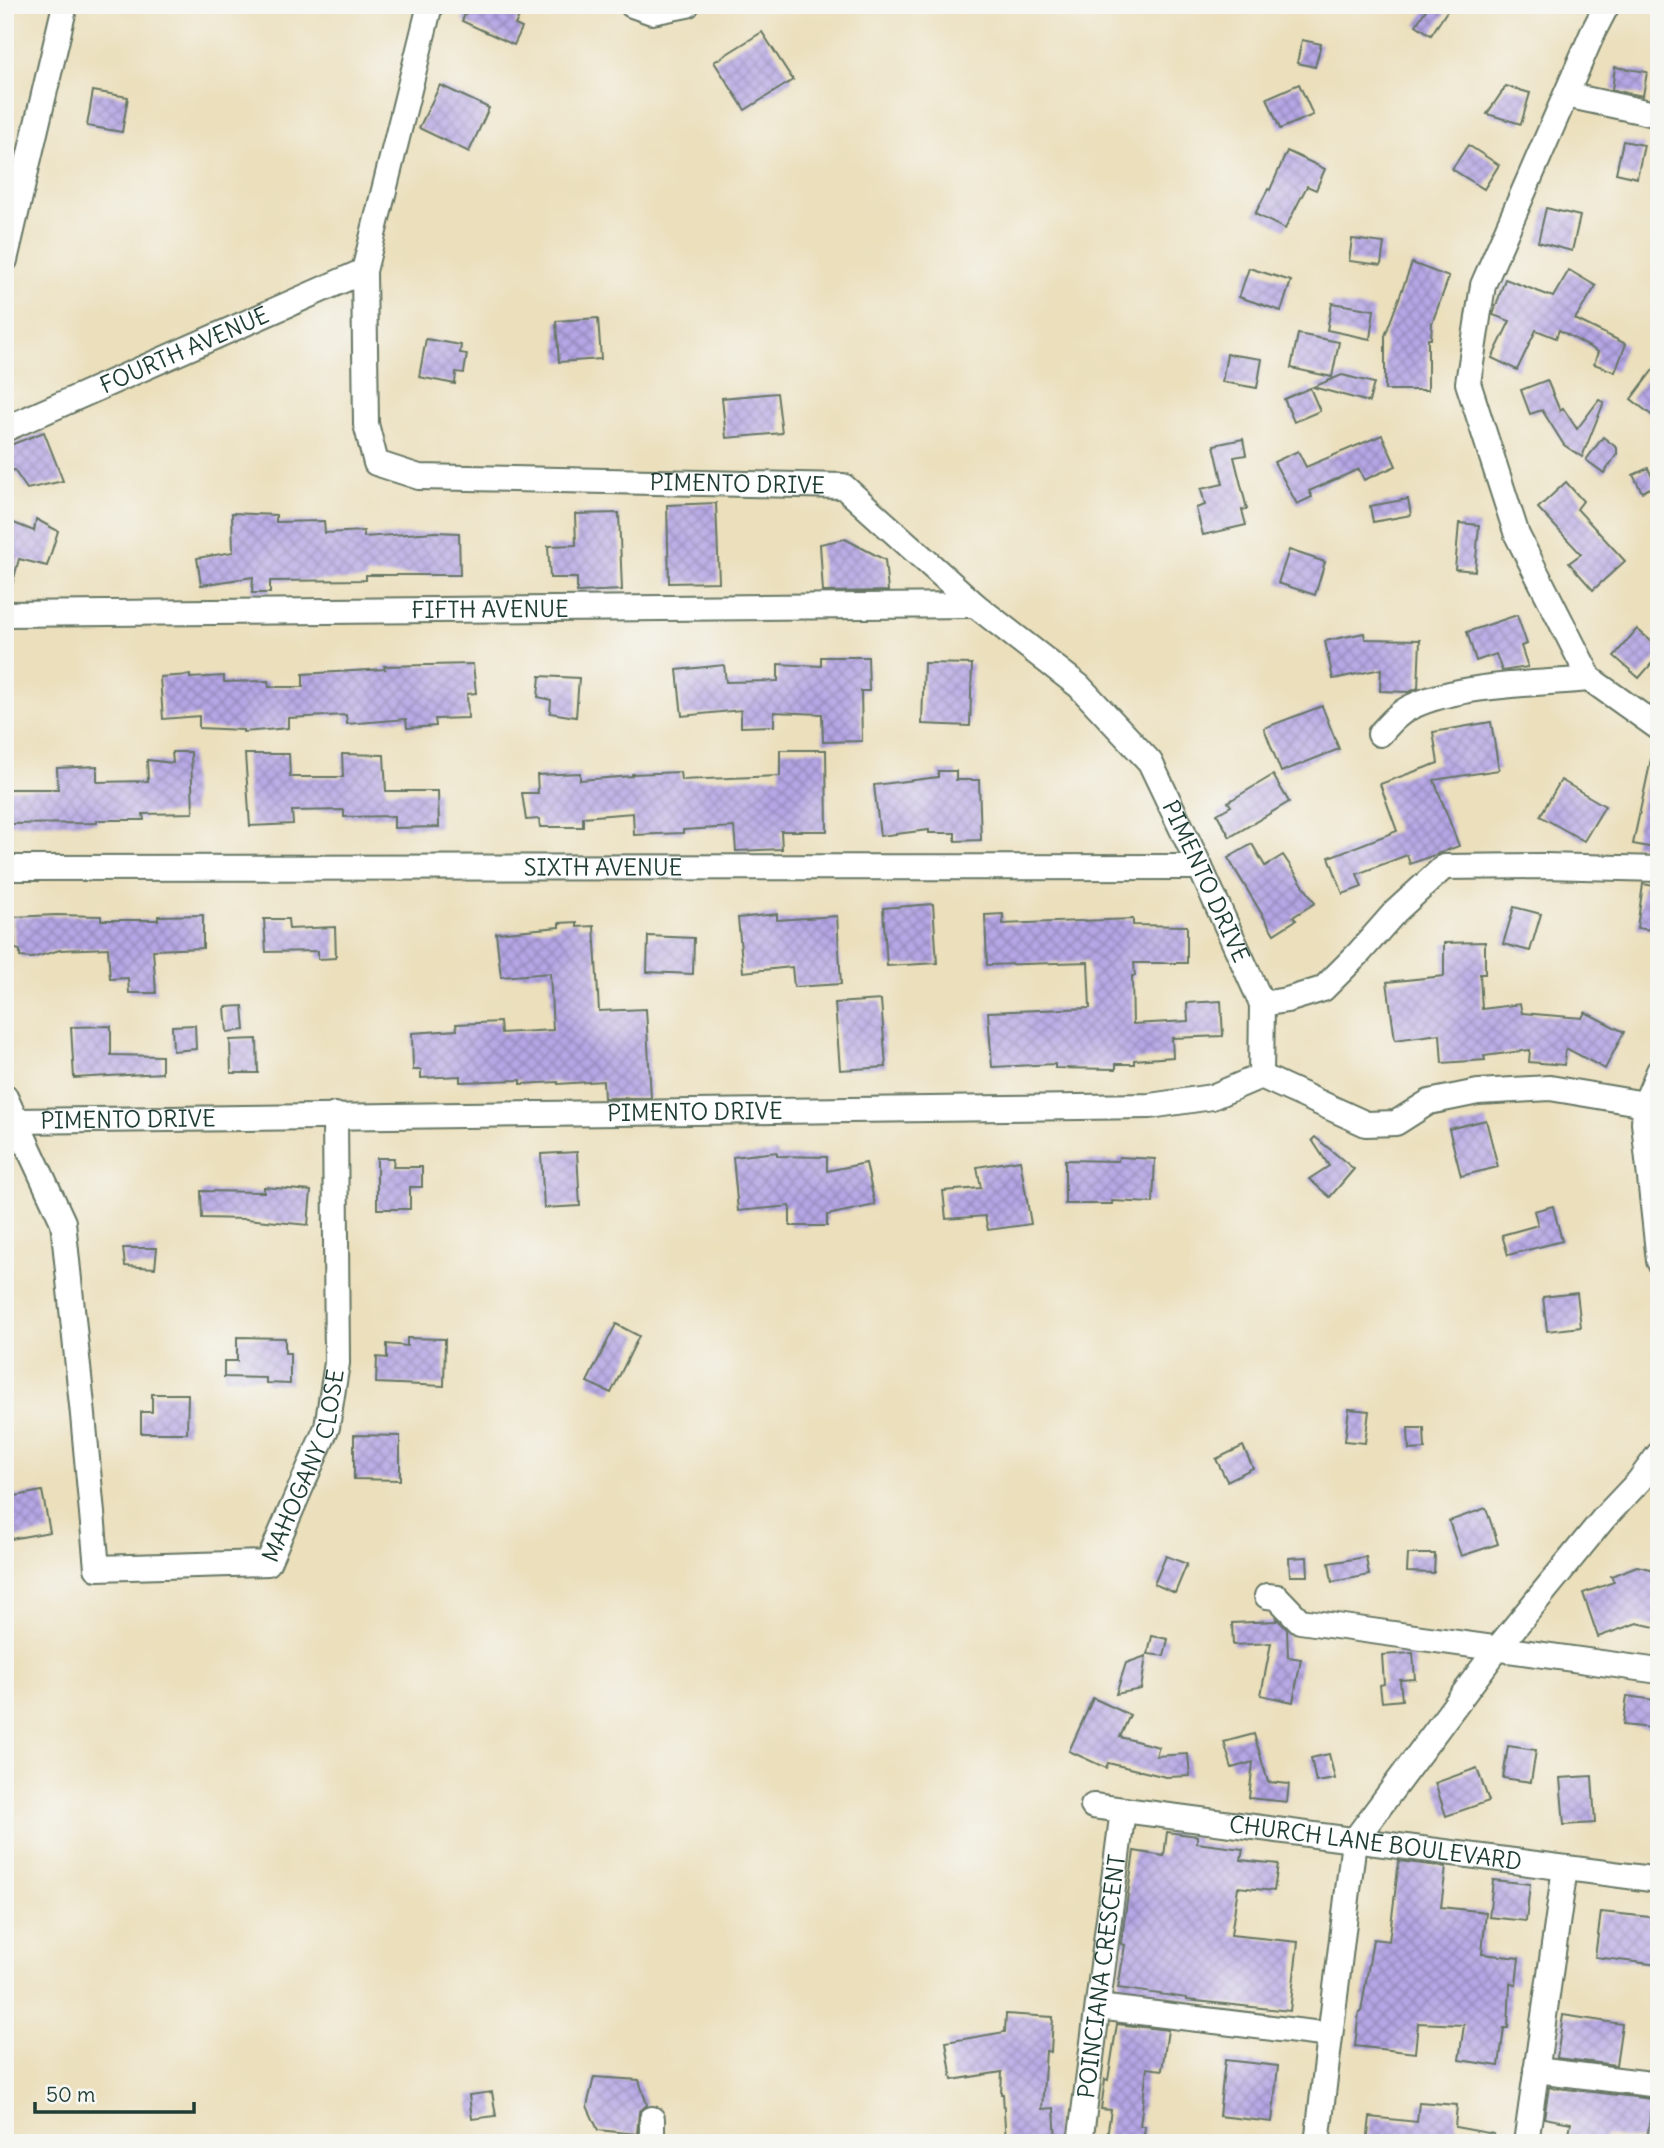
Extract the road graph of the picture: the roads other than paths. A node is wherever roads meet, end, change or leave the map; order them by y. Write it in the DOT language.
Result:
graph roads {
  1 [pos="65,5"];
  2 [pos="430,5"];
  3 [pos="632,5"];
  4 [pos="687,5"];
  5 [pos="1607,5"];
  6 [pos="1566,95"];
  7 [pos="1659,115"];
  8 [pos="5,260"];
  9 [pos="364,271"];
  10 [pos="5,429"];
  11 [pos="975,605"];
  12 [pos="5,614"];
  13 [pos="1590,679"];
  14 [pos="1659,728"];
  15 [pos="1380,734"];
  16 [pos="1200,867"];
  17 [pos="5,868"];
  18 [pos="1659,869"];
  19 [pos="1262,1004"];
  20 [pos="1659,1071"];
  21 [pos="1261,1076"];
  22 [pos="5,1097"];
  23 [pos="1645,1104"];
  24 [pos="335,1115"];
  25 [pos="16,1121"];
  26 [pos="1659,1261"];
  27 [pos="1659,1454"];
  28 [pos="1267,1596"];
  29 [pos="1497,1649"];
  30 [pos="1659,1671"];
  31 [pos="1093,1806"];
  32 [pos="1123,1810"];
  33 [pos="1354,1840"];
  34 [pos="1565,1868"];
  35 [pos="1659,1880"];
  36 [pos="1098,2007"];
  37 [pos="1330,2035"];
  38 [pos="1536,2070"];
  39 [pos="1659,2085"];
  40 [pos="1080,2143"];
  41 [pos="1317,2143"];
  42 [pos="1526,2143"];
  1 -- 8 [label="street"];
  2 -- 9 [label="street, PIMENTO DRIVE"];
  3 -- 4 [label="street"];
  5 -- 6 [label="street"];
  6 -- 7 [label="street"];
  6 -- 13 [label="street"];
  9 -- 10 [label="street, FOURTH AVENUE"];
  9 -- 11 [label="street, PIMENTO DRIVE"];
  11 -- 12 [label="street, FIFTH AVENUE"];
  11 -- 16 [label="street, PIMENTO DRIVE"];
  13 -- 14 [label="street"];
  13 -- 15 [label="street"];
  16 -- 17 [label="street, SIXTH AVENUE"];
  16 -- 19 [label="street, PIMENTO DRIVE"];
  18 -- 19 [label="street"];
  19 -- 21 [label="street, PIMENTO DRIVE"];
  20 -- 23 [label="street"];
  21 -- 23 [label="street"];
  21 -- 24 [label="street, PIMENTO DRIVE"];
  22 -- 25 [label="street, PIMENTO DRIVE"];
  23 -- 26 [label="street"];
  24 -- 25 [label="street, PIMENTO DRIVE"];
  24 -- 25 [label="street, MAHOGANY CLOSE"];
  27 -- 29 [label="street"];
  28 -- 29 [label="street"];
  29 -- 30 [label="street"];
  29 -- 33 [label="street"];
  31 -- 32 [label="street, CHURCH LANE BOULEVARD"];
  32 -- 33 [label="street, CHURCH LANE BOULEVARD"];
  32 -- 36 [label="street, POINCIANA CRESCENT"];
  33 -- 34 [label="street, CHURCH LANE BOULEVARD"];
  33 -- 37 [label="street"];
  34 -- 35 [label="street, CHURCH LANE BOULEVARD"];
  34 -- 38 [label="street"];
  36 -- 37 [label="street"];
  36 -- 40 [label="street, POINCIANA CRESCENT"];
  37 -- 41 [label="street"];
  38 -- 39 [label="street"];
  38 -- 42 [label="street"];
}
